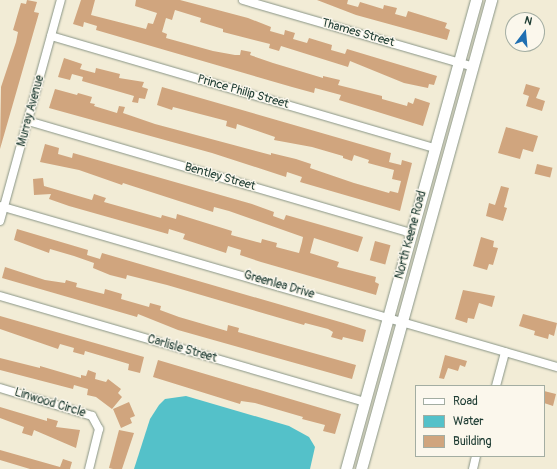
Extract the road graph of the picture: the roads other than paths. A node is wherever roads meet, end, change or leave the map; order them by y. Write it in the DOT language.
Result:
graph roads {
  1 [pos="61,0"];
  2 [pos="242,0"];
  3 [pos="476,0"];
  4 [pos="488,0"];
  5 [pos="491,0"];
  6 [pos="485,21"];
  7 [pos="51,36"];
  8 [pos="459,63"];
  9 [pos="473,67"];
  10 [pos="28,121"];
  11 [pos="435,148"];
  12 [pos="2,207"];
  13 [pos="0,221"];
  14 [pos="412,233"];
  15 [pos="0,296"];
  16 [pos="388,317"];
  17 [pos="403,321"];
  18 [pos="505,352"];
  19 [pos="557,367"];
  20 [pos="496,385"];
  21 [pos="0,388"];
  22 [pos="365,402"];
  23 [pos="476,457"];
  24 [pos="89,469"];
  25 [pos="346,469"];
  26 [pos="361,469"];
  27 [pos="473,469"];
  1 -- 7 [label="street, Murray Avenue"];
  2 -- 8 [label="street, Thames Street"];
  3 -- 8 [label="main road, North Keene Road"];
  4 -- 6 [label="main road"];
  5 -- 6 [label="main road, North Keene Road"];
  6 -- 9 [label="main road, North Keene Road"];
  7 -- 10 [label="street, Murray Avenue"];
  7 -- 11 [label="street, Prince Philip Street"];
  8 -- 9 [label="street, Thames Street"];
  8 -- 11 [label="main road, North Keene Road"];
  9 -- 17 [label="main road, North Keene Road"];
  10 -- 12 [label="street, Murray Avenue"];
  10 -- 14 [label="street, Bentley Street"];
  11 -- 14 [label="main road, North Keene Road"];
  12 -- 13 [label="street, Murray Avenue"];
  12 -- 16 [label="street, Greenlea Drive"];
  14 -- 16 [label="main road, North Keene Road"];
  15 -- 22 [label="street, Carlisle Street"];
  16 -- 17 [label="street, Greenlea Drive"];
  16 -- 22 [label="main road, North Keene Road"];
  17 -- 18 [label="street, Greenlea Drive"];
  17 -- 26 [label="main road, North Keene Road"];
  18 -- 19 [label="street, Greenlea Drive"];
  18 -- 20 [label="street"];
  21 -- 24 [label="street, Linwood Circle"];
  22 -- 25 [label="main road, North Keene Road"];
  23 -- 27 [label="street"];
}
